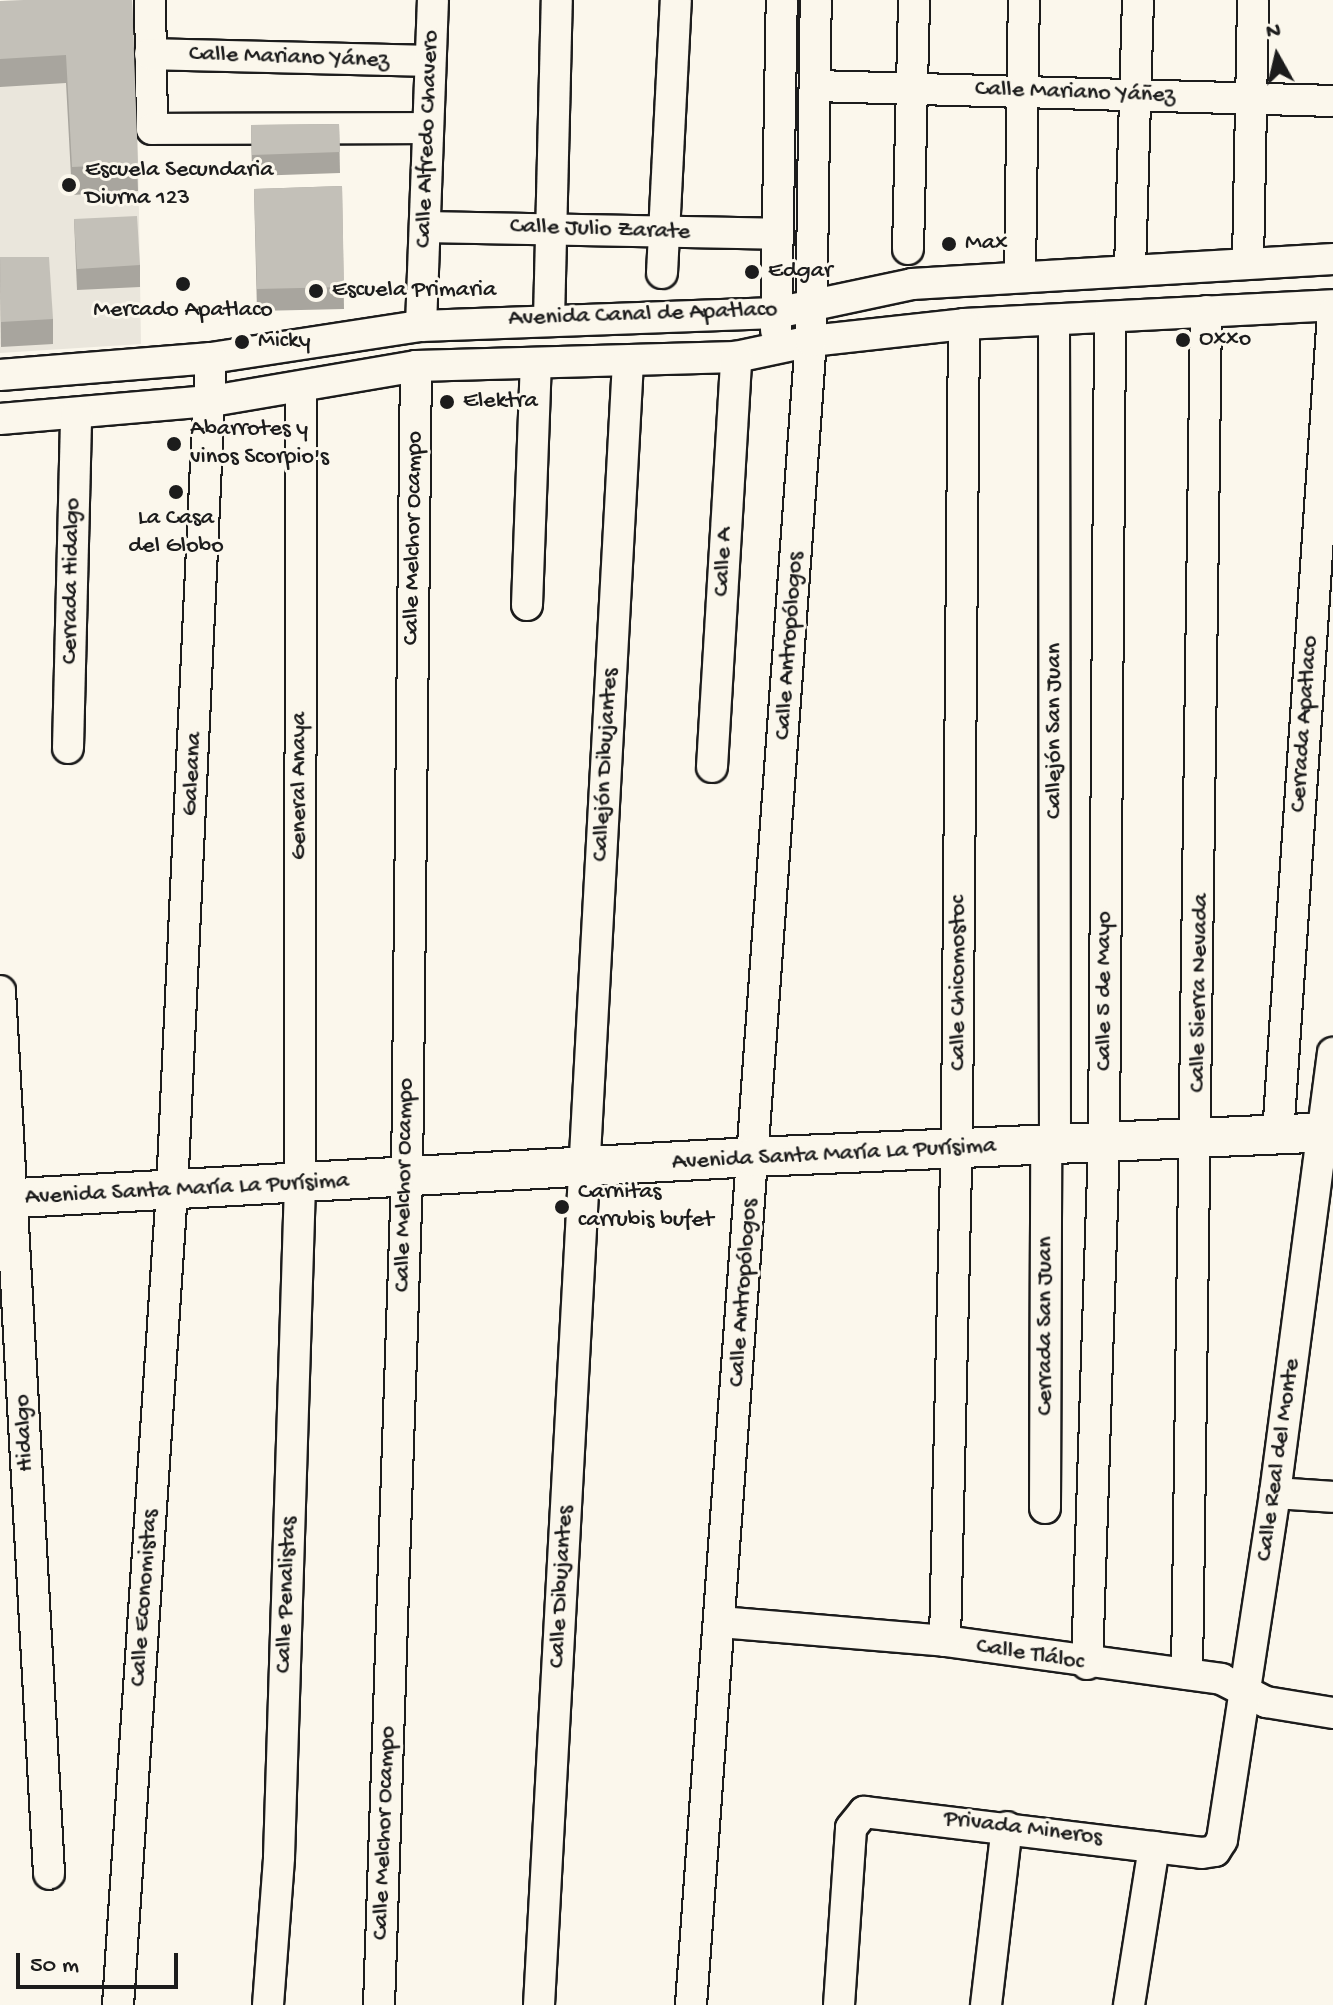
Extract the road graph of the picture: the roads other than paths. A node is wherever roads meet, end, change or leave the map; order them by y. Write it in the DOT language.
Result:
graph roads {
  1 [pos="150,0"];
  2 [pos="433,0"];
  3 [pos="557,0"];
  4 [pos="676,0"];
  5 [pos="782,0"];
  6 [pos="816,0"];
  7 [pos="914,0"];
  8 [pos="1024,0"];
  9 [pos="1138,0"];
  10 [pos="1253,0"];
  11 [pos="150,54"];
  12 [pos="428,61"];
  13 [pos="816,86"];
  14 [pos="912,86"];
  15 [pos="1024,93"];
  16 [pos="1136,96"];
  17 [pos="1251,100"];
  18 [pos="1333,101"];
  19 [pos="427,128"];
  20 [pos="426,227"];
  21 [pos="551,227"];
  22 [pos="664,234"];
  23 [pos="775,234"];
  24 [pos="908,249"];
  25 [pos="1333,259"];
  26 [pos="1248,262"];
  27 [pos="1130,269"];
  28 [pos="662,273"];
  29 [pos="1020,275"];
  30 [pos="811,303"];
  31 [pos="1333,305"];
  32 [pos="1206,311"];
  33 [pos="776,313"];
  34 [pos="1333,313"];
  35 [pos="1110,317"];
  36 [pos="549,319"];
  37 [pos="1054,320"];
  38 [pos="964,324"];
  39 [pos="421,326"];
  40 [pos="811,341"];
  41 [pos="776,348"];
  42 [pos="736,357"];
  43 [pos="211,358"];
  44 [pos="628,361"];
  45 [pos="536,363"];
  46 [pos="416,366"];
  47 [pos="0,375"];
  48 [pos="301,387"];
  49 [pos="212,401"];
  50 [pos="76,413"];
  51 [pos="0,419"];
  52 [pos="527,605"];
  53 [pos="68,748"];
  54 [pos="712,767"];
  55 [pos="0,991"];
  56 [pos="1333,1053"];
  57 [pos="1329,1133"];
  58 [pos="1278,1135"];
  59 [pos="1198,1138"];
  60 [pos="1104,1142"];
  61 [pos="1051,1144"];
  62 [pos="957,1149"];
  63 [pos="754,1157"];
  64 [pos="584,1168"];
  65 [pos="407,1180"];
  66 [pos="300,1185"];
  67 [pos="172,1190"];
  68 [pos="6,1199"];
  69 [pos="1275,1493"];
  70 [pos="1333,1497"];
  71 [pos="1045,1508"];
  72 [pos="720,1622"];
  73 [pos="945,1641"];
  74 [pos="1087,1664"];
  75 [pos="1187,1674"];
  76 [pos="1247,1691"];
  77 [pos="1333,1713"];
  78 [pos="1007,1827"];
  79 [pos="1154,1847"];
  80 [pos="1202,1853"];
  81 [pos="49,1874"];
  82 [pos="118,2005"];
  83 [pos="268,2005"];
  84 [pos="379,2005"];
  85 [pos="539,2005"];
  86 [pos="691,2005"];
  87 [pos="839,2005"];
  88 [pos="986,2005"];
  89 [pos="1129,2005"];
  1 -- 11 [label="street"];
  2 -- 12 [label="street, Calle Alfredo Chavero"];
  3 -- 21 [label="street"];
  4 -- 22 [label="street"];
  5 -- 23 [label="street"];
  6 -- 13 [label="street"];
  7 -- 14 [label="street"];
  8 -- 15 [label="street"];
  9 -- 16 [label="street"];
  10 -- 17 [label="street"];
  11 -- 12 [label="street, Calle Mariano Yánez"];
  11 -- 19 [label="street"];
  12 -- 19 [label="street, Calle Alfredo Chavero"];
  13 -- 14 [label="street, Calle Mariano Yáñez"];
  13 -- 30 [label="street"];
  14 -- 15 [label="street, Calle Mariano Yáñez"];
  14 -- 24 [label="street"];
  15 -- 16 [label="street, Calle Mariano Yáñez"];
  15 -- 29 [label="street"];
  16 -- 17 [label="street, Calle Mariano Yáñez"];
  16 -- 27 [label="street"];
  17 -- 18 [label="street, Calle Mariano Yáñez"];
  17 -- 26 [label="street"];
  19 -- 20 [label="street, Calle Alfredo Chavero"];
  20 -- 21 [label="street, Calle Julio Zarate"];
  20 -- 39 [label="street, Calle Alfredo Chavero"];
  21 -- 22 [label="street, Calle Julio Zarate"];
  21 -- 36 [label="street"];
  22 -- 23 [label="street, Calle Julio Zarate"];
  22 -- 28 [label="street"];
  23 -- 33 [label="street"];
  25 -- 26 [label="street, Avenida Canal de Apatlaco"];
  26 -- 27 [label="street, Avenida Canal de Apatlaco"];
  27 -- 29 [label="street, Avenida Canal de Apatlaco"];
  29 -- 30 [label="street, Avenida Canal de Apatlaco"];
  30 -- 33 [label="street, Avenida Canal de Apatlaco"];
  30 -- 40 [label="street"];
  31 -- 32 [label="street, Avenida Canal de Apatlaco"];
  32 -- 35 [label="street, Avenida Canal de Apatlaco"];
  32 -- 59 [label="street, Calle Sierra Nevada"];
  33 -- 36 [label="street, Avenida Canal de Apatlaco"];
  33 -- 41 [label="street"];
  34 -- 58 [label="street, Cerrada Apatlaco"];
  35 -- 37 [label="street, Avenida Canal de Apatlaco"];
  35 -- 60 [label="street, Calle 5 de Mayo"];
  36 -- 39 [label="street, Avenida Canal de Apatlaco"];
  37 -- 38 [label="street, Avenida Canal de Apatlaco"];
  37 -- 61 [label="street, Callejón San Juan"];
  38 -- 40 [label="street, Avenida Canal de Apatlaco"];
  38 -- 62 [label="street, Calle Chicomostoc"];
  39 -- 43 [label="street, Avenida Canal de Apatlaco"];
  40 -- 41 [label="street, Avenida Canal de Apatlaco"];
  40 -- 63 [label="street, Calle Antropólogos"];
  41 -- 42 [label="street, Avenida Canal de Apatlaco"];
  42 -- 44 [label="street, Avenida Canal de Apatlaco"];
  42 -- 54 [label="street, Calle A"];
  43 -- 47 [label="street, Avenida Canal de Apatlaco"];
  43 -- 49 [label="street, Galeana"];
  44 -- 45 [label="street, Avenida Canal de Apatlaco"];
  44 -- 64 [label="street, Callejón Dibujantes"];
  45 -- 46 [label="street, Avenida Canal de Apatlaco"];
  45 -- 52 [label="street"];
  46 -- 48 [label="street, Avenida Canal de Apatlaco"];
  46 -- 65 [label="street, Calle Melchor Ocampo"];
  48 -- 49 [label="street, Avenida Canal de Apatlaco"];
  48 -- 66 [label="street, General Anaya"];
  49 -- 50 [label="street, Avenida Canal de Apatlaco"];
  49 -- 67 [label="street, Galeana"];
  50 -- 51 [label="street, Avenida Canal de Apatlaco"];
  50 -- 53 [label="street, Cerrada Hidalgo"];
  55 -- 68 [label="street, Hidalgo"];
  56 -- 57 [label="street, Calle Real del Monte"];
  57 -- 58 [label="main road, Avenida Santa María La Purísima"];
  57 -- 69 [label="street, Calle Real del Monte"];
  58 -- 59 [label="main road, Avenida Santa María La Purísima"];
  59 -- 60 [label="main road, Avenida Santa María La Purísima"];
  59 -- 75 [label="street, Calle Sierra Nevada"];
  60 -- 61 [label="main road, Avenida Santa María La Purísima"];
  60 -- 74 [label="street, Calle 5 de Mayo"];
  61 -- 62 [label="main road, Avenida Santa María La Purísima"];
  61 -- 71 [label="street, Cerrada San Juan"];
  62 -- 63 [label="main road, Avenida Santa María La Purísima"];
  62 -- 73 [label="street, Calle Chicomostoc"];
  63 -- 64 [label="main road, Avenida Santa María La Purísima"];
  63 -- 72 [label="street, Calle Antropólogos"];
  64 -- 65 [label="main road, Avenida Santa María La Purísima"];
  64 -- 85 [label="street, Calle Dibujantes"];
  65 -- 66 [label="main road, Avenida Santa María La Purísima"];
  65 -- 84 [label="street, Calle Melchor Ocampo"];
  66 -- 67 [label="main road, Avenida Santa María La Purísima"];
  66 -- 83 [label="street, Calle Penalistas"];
  67 -- 68 [label="main road, Avenida Santa María La Purísima"];
  67 -- 82 [label="street, Calle Economistas"];
  68 -- 81 [label="street, Hidalgo"];
  69 -- 70 [label="street"];
  69 -- 76 [label="street, Calle Real del Monte"];
  72 -- 73 [label="street, Calle Tláloc"];
  72 -- 86 [label="street, Calle Antropólogos"];
  73 -- 74 [label="street, Calle Tláloc"];
  74 -- 75 [label="street, Calle Tláloc"];
  75 -- 76 [label="street, Calle Tláloc"];
  76 -- 77 [label="street, Calle Tláloc"];
  76 -- 80 [label="street, Calle Real del Monte"];
  78 -- 79 [label="street, Privada Mineros"];
  78 -- 87 [label="street, Privada Mineros"];
  78 -- 88 [label="street"];
  79 -- 80 [label="street, Privada Mineros"];
  79 -- 89 [label="street"];
}
